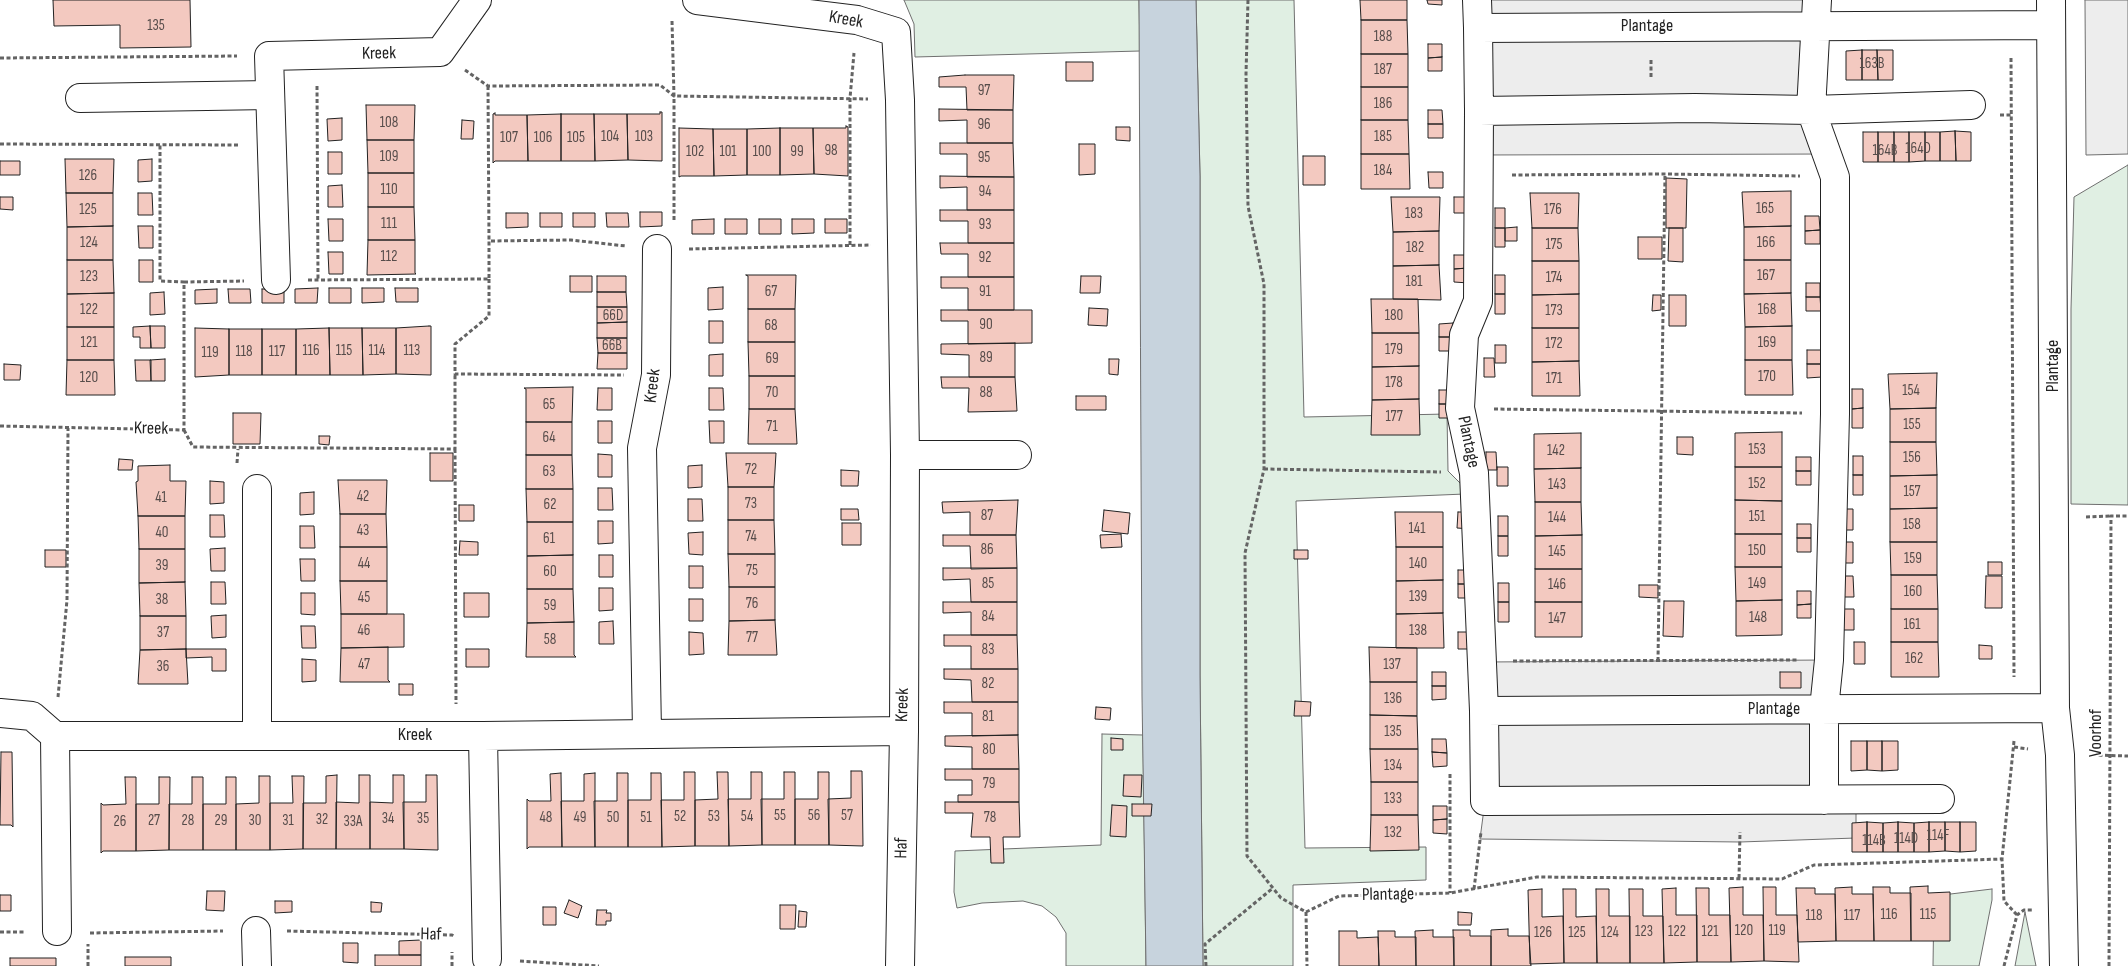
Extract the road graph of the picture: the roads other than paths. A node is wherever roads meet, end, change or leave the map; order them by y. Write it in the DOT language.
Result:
graph roads {
  1 [pos="477,0"];
  2 [pos="697,0"];
  3 [pos="1477,0"];
  4 [pos="1818,0"];
  5 [pos="2051,12"];
  6 [pos="1816,27"];
  7 [pos="1478,28"];
  8 [pos="270,94"];
  9 [pos="80,98"];
  10 [pos="1971,105"];
  11 [pos="1811,110"];
  12 [pos="1479,111"];
  13 [pos="665,249"];
  14 [pos="276,280"];
  15 [pos="905,455"];
  16 [pos="1017,455"];
  17 [pos="257,489"];
  18 [pos="2055,708"];
  19 [pos="1824,709"];
  20 [pos="1484,711"];
  21 [pos="0,713"];
  22 [pos="904,731"];
  23 [pos="647,732"];
  24 [pos="55,736"];
  25 [pos="256,736"];
  26 [pos="483,736"];
  27 [pos="1940,799"];
  28 [pos="1824,800"];
  29 [pos="57,931"];
  30 [pos="256,931"];
  31 [pos="487,959"];
  32 [pos="257,966"];
  33 [pos="900,966"];
  34 [pos="2064,966"];
  1 -- 8 [label="street, Kreek"];
  2 -- 15 [label="street, Kreek"];
  3 -- 7 [label="street, Plantage"];
  4 -- 6 [label="street, Plantage"];
  5 -- 6 [label="street, Plantage"];
  5 -- 18 [label="street, Plantage"];
  6 -- 7 [label="street, Plantage"];
  6 -- 11 [label="street, Plantage"];
  7 -- 12 [label="street, Plantage"];
  8 -- 9 [label="street"];
  8 -- 14 [label="street"];
  10 -- 11 [label="street"];
  11 -- 12 [label="street"];
  11 -- 19 [label="street, Plantage"];
  12 -- 20 [label="street, Plantage"];
  13 -- 23 [label="street, Kreek"];
  15 -- 16 [label="street"];
  15 -- 22 [label="street, Kreek"];
  17 -- 25 [label="street"];
  18 -- 19 [label="street, Plantage"];
  18 -- 34 [label="street, Plantage"];
  19 -- 20 [label="street, Plantage"];
  19 -- 28 [label="street, Plantage"];
  20 -- 28 [label="street, Plantage"];
  21 -- 24 [label="street"];
  22 -- 23 [label="street, Kreek"];
  22 -- 33 [label="street, Haf"];
  23 -- 26 [label="street, Kreek"];
  24 -- 25 [label="street, Kreek"];
  24 -- 29 [label="street"];
  25 -- 26 [label="street, Kreek"];
  26 -- 31 [label="street"];
  27 -- 28 [label="street"];
  30 -- 32 [label="street"];
}
